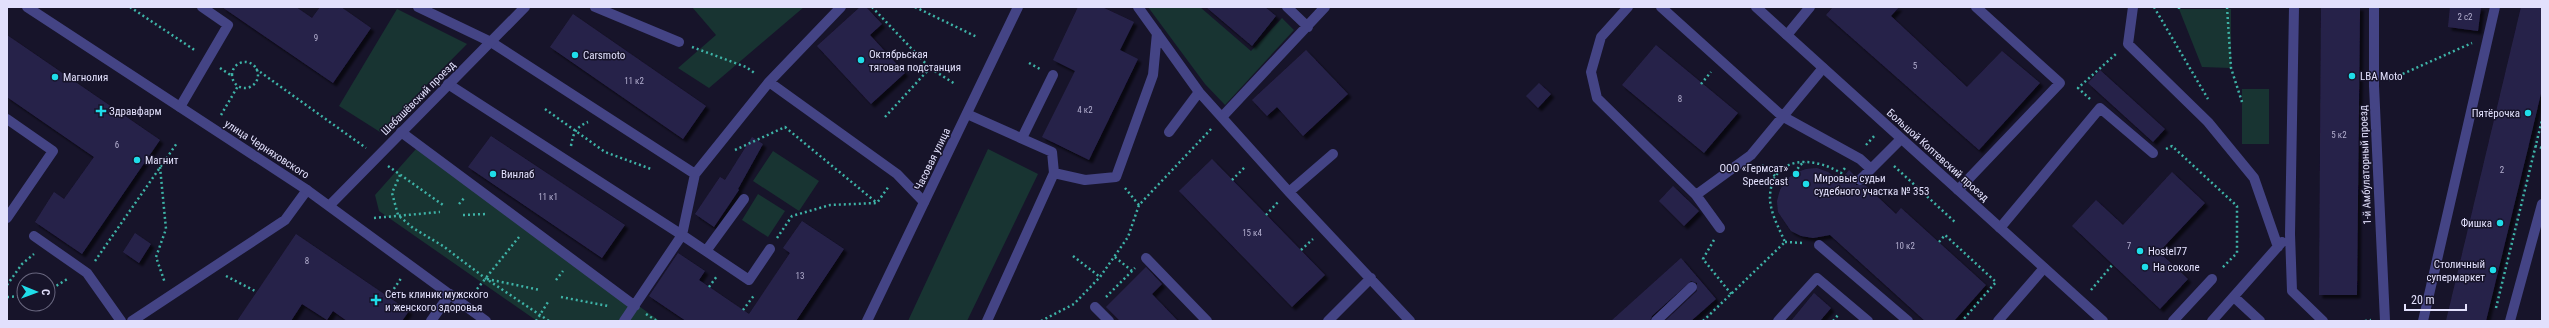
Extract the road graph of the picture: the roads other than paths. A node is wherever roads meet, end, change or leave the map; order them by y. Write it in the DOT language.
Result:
graph roads {
  1 [pos="27,7"];
  2 [pos="202,7"];
  3 [pos="418,7"];
  4 [pos="525,7"];
  5 [pos="595,7"];
  6 [pos="841,7"];
  7 [pos="1018,7"];
  8 [pos="1138,7"];
  9 [pos="1287,7"];
  10 [pos="1325,7"];
  11 [pos="1628,7"];
  12 [pos="1661,7"];
  13 [pos="1756,7"];
  14 [pos="1810,7"];
  15 [pos="1976,7"];
  16 [pos="2133,7"];
  17 [pos="2294,7"];
  18 [pos="2374,7"];
  19 [pos="2495,7"];
  20 [pos="1308,27"];
  21 [pos="1157,33"];
  22 [pos="1787,35"];
  23 [pos="491,42"];
  24 [pos="679,42"];
  25 [pos="1824,68"];
  26 [pos="1053,75"];
  27 [pos="769,82"];
  28 [pos="448,84"];
  29 [pos="1200,92"];
  30 [pos="180,107"];
  31 [pos="967,114"];
  32 [pos="1782,116"];
  33 [pos="1222,117"];
  34 [pos="7,119"];
  35 [pos="401,132"];
  36 [pos="1169,132"];
  37 [pos="1022,138"];
  38 [pos="1901,139"];
  39 [pos="2153,153"];
  40 [pos="1333,154"];
  41 [pos="1871,169"];
  42 [pos="1054,173"];
  43 [pos="695,174"];
  44 [pos="1860,180"];
  45 [pos="307,190"];
  46 [pos="1958,190"];
  47 [pos="1288,192"];
  48 [pos="1696,195"];
  49 [pos="744,199"];
  50 [pos="924,202"];
  51 [pos="2542,204"];
  52 [pos="329,206"];
  53 [pos="7,218"];
  54 [pos="1720,228"];
  55 [pos="2000,228"];
  56 [pos="2290,234"];
  57 [pos="34,236"];
  58 [pos="682,236"];
  59 [pos="1819,245"];
  60 [pos="2278,247"];
  61 [pos="770,249"];
  62 [pos="706,252"];
  63 [pos="1146,258"];
  64 [pos="2044,268"];
  65 [pos="1371,278"];
  66 [pos="2212,279"];
  67 [pos="1692,288"];
  68 [pos="450,294"];
  69 [pos="2234,297"];
  70 [pos="635,306"];
  71 [pos="1095,307"];
  72 [pos="121,321"];
  73 [pos="132,321"];
  74 [pos="431,321"];
  75 [pos="486,321"];
  76 [pos="624,321"];
  77 [pos="867,321"];
  78 [pos="987,321"];
  79 [pos="1109,321"];
  80 [pos="1207,321"];
  81 [pos="1328,321"];
  82 [pos="1410,321"];
  83 [pos="1656,321"];
  84 [pos="1778,321"];
  85 [pos="1868,321"];
  86 [pos="1908,321"];
  87 [pos="1998,321"];
  88 [pos="2103,321"];
  89 [pos="2173,321"];
  90 [pos="2212,321"];
  91 [pos="2260,321"];
  92 [pos="2323,321"];
  93 [pos="2385,321"];
  94 [pos="2423,321"];
  95 [pos="2510,321"];
  1 -- 30 [label="street, улица Черняховского"];
  2 -- 30 [label="street"];
  3 -- 23 [label="street"];
  4 -- 23 [label="street, Шебашёвский проезд"];
  5 -- 24 [label="street"];
  6 -- 27 [label="street"];
  7 -- 31 [label="street, Часовая улица"];
  8 -- 21 [label="street"];
  9 -- 20 [label="street"];
  10 -- 20 [label="street"];
  11 -- 48 [label="street"];
  12 -- 32 [label="street"];
  13 -- 22 [label="street, Большой Коптевский проезд"];
  14 -- 22 [label="street"];
  15 -- 46 [label="street"];
  16 -- 60 [label="street"];
  17 -- 56 [label="street"];
  18 -- 93 [label="street, 1-й Амбулаторный проезд"];
  19 -- 94 [label="street"];
  20 -- 33 [label="street"];
  21 -- 29 [label="street"];
  21 -- 42 [label="street"];
  22 -- 25 [label="street, Большой Коптевский проезд"];
  23 -- 28 [label="street, Шебашёвский проезд"];
  23 -- 43 [label="street"];
  25 -- 32 [label="street"];
  25 -- 38 [label="street, Большой Коптевский проезд"];
  26 -- 37 [label="street"];
  27 -- 43 [label="street"];
  27 -- 50 [label="street"];
  28 -- 35 [label="street, Шебашёвский проезд"];
  28 -- 58 [label="street"];
  29 -- 33 [label="street"];
  29 -- 36 [label="street"];
  30 -- 45 [label="street, улица Черняховского"];
  31 -- 37 [label="street"];
  31 -- 50 [label="street, Часовая улица"];
  32 -- 41 [label="street"];
  32 -- 48 [label="street"];
  33 -- 47 [label="street"];
  34 -- 53 [label="street"];
  35 -- 52 [label="street, Шебашёвский проезд"];
  35 -- 70 [label="street"];
  37 -- 42 [label="street"];
  38 -- 41 [label="street"];
  38 -- 46 [label="street, Большой Коптевский проезд"];
  39 -- 55 [label="street"];
  40 -- 47 [label="street"];
  41 -- 44 [label="street"];
  42 -- 78 [label="street"];
  43 -- 58 [label="street"];
  45 -- 52 [label="street, улица Черняховского"];
  45 -- 73 [label="street"];
  46 -- 55 [label="street, Большой Коптевский проезд"];
  47 -- 65 [label="street"];
  48 -- 54 [label="street"];
  49 -- 62 [label="street"];
  50 -- 77 [label="street, Часовая улица"];
  51 -- 95 [label="street"];
  52 -- 68 [label="street, улица Черняховского"];
  55 -- 64 [label="street, Большой Коптевский проезд"];
  56 -- 60 [label="street"];
  56 -- 92 [label="street"];
  57 -- 72 [label="street"];
  58 -- 62 [label="street"];
  58 -- 70 [label="street"];
  59 -- 86 [label="street"];
  60 -- 69 [label="street"];
  61 -- 62 [label="street"];
  63 -- 80 [label="street"];
  64 -- 87 [label="street"];
  64 -- 88 [label="street, Большой Коптевский проезд"];
  65 -- 81 [label="street"];
  65 -- 82 [label="street"];
  66 -- 89 [label="street"];
  67 -- 83 [label="street"];
  68 -- 74 [label="street"];
  68 -- 75 [label="street, улица Черняховского"];
  69 -- 90 [label="street"];
  69 -- 91 [label="street"];
  70 -- 76 [label="street"];
  71 -- 79 [label="street"];
  84 -- 85 [label="street"];
}
